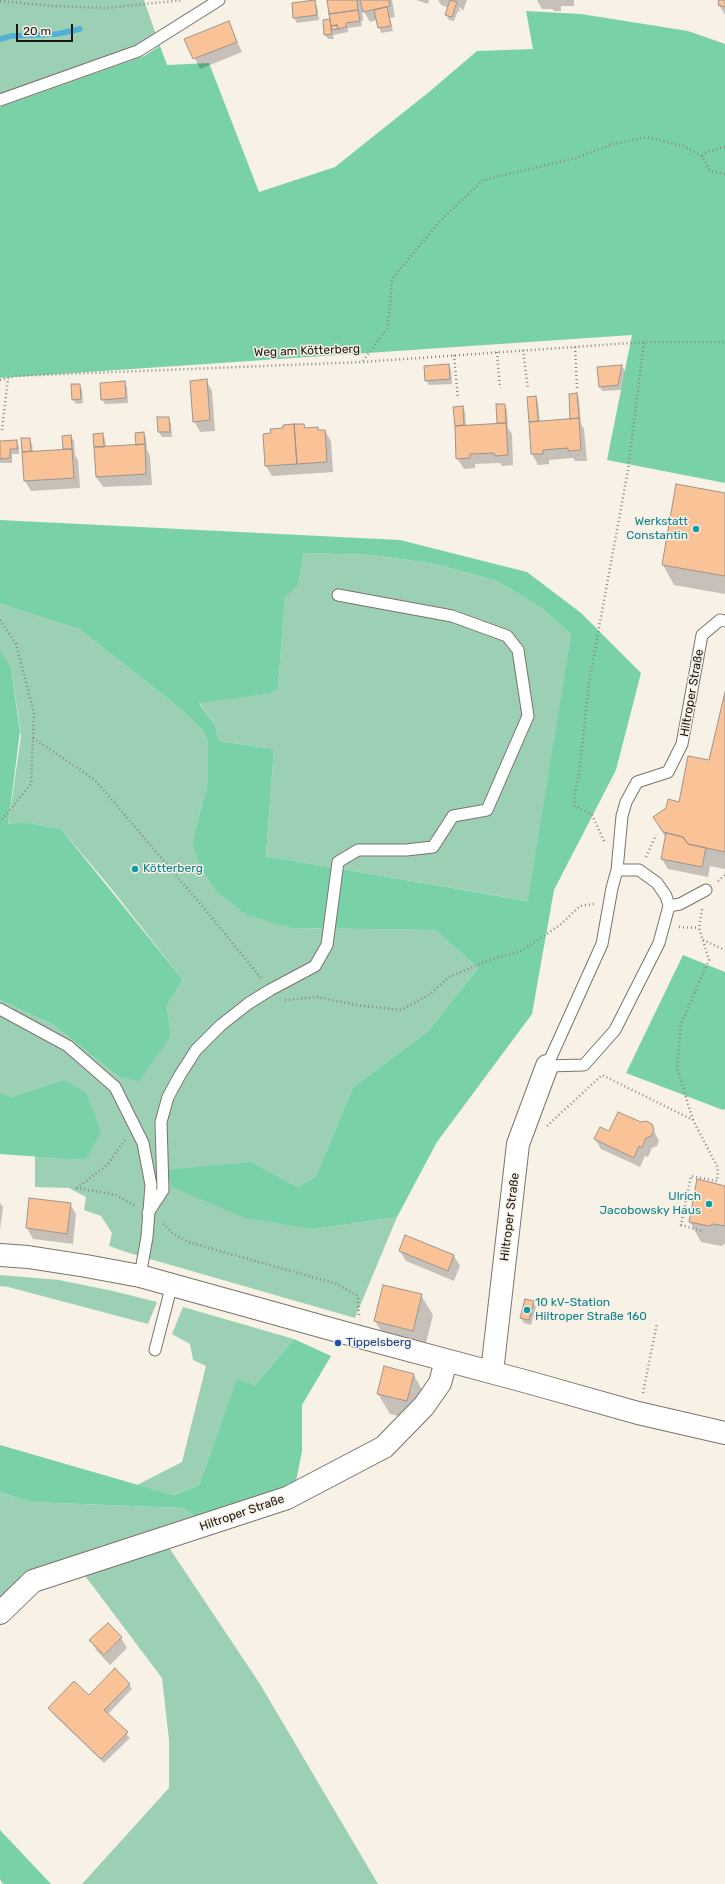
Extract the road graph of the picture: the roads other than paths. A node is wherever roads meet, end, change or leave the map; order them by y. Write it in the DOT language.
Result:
graph roads {
  1 [pos="219,0"];
  2 [pos="0,100"];
  3 [pos="338,595"];
  4 [pos="725,621"];
  5 [pos="618,870"];
  6 [pos="706,890"];
  7 [pos="669,906"];
  8 [pos="0,1008"];
  9 [pos="547,1066"];
  10 [pos="148,1213"];
  11 [pos="0,1255"];
  12 [pos="140,1276"];
  13 [pos="172,1284"];
  14 [pos="155,1350"];
  15 [pos="446,1361"];
  16 [pos="492,1372"];
  17 [pos="725,1433"];
  18 [pos="0,1613"];
  1 -- 2 [label="lane"];
  3 -- 10 [label="lane"];
  4 -- 5 [label="lane, Hiltroper Straße"];
  5 -- 7 [label="lane"];
  5 -- 9 [label="lane, Hiltroper Straße"];
  6 -- 7 [label="lane"];
  7 -- 9 [label="lane"];
  8 -- 10 [label="lane"];
  9 -- 16 [label="street, Hiltroper Straße"];
  10 -- 12 [label="lane"];
  11 -- 12 [label="street"];
  12 -- 13 [label="street"];
  13 -- 14 [label="lane"];
  13 -- 15 [label="street"];
  15 -- 16 [label="street"];
  15 -- 18 [label="street, Hiltroper Straße"];
  16 -- 17 [label="street"];
}
